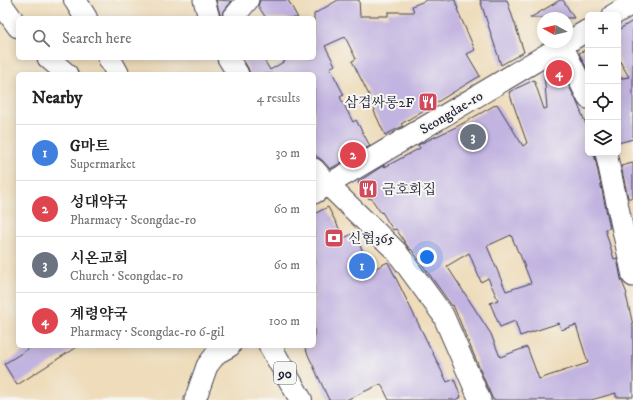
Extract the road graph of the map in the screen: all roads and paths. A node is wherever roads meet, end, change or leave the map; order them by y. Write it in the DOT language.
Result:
graph roads {
  1 [pos="75,0"];
  2 [pos="204,0"];
  3 [pos="248,0"];
  4 [pos="633,3"];
  5 [pos="618,12"];
  6 [pos="85,16"];
  7 [pos="208,16"];
  8 [pos="235,16"];
  9 [pos="585,32"];
  10 [pos="573,39"];
  11 [pos="559,48"];
  12 [pos="563,48"];
  13 [pos="50,60"];
  14 [pos="110,60"];
  15 [pos="229,60"];
  16 [pos="65,72"];
  17 [pos="117,72"];
  18 [pos="237,72"];
  19 [pos="585,92"];
  20 [pos="607,156"];
  21 [pos="316,175"];
  22 [pos="321,189"];
  23 [pos="633,276"];
  24 [pos="226,348"];
  25 [pos="271,348"];
  26 [pos="195,400"];
  27 [pos="301,400"];
  28 [pos="480,400"];
  1 -- 6 [label="main road"];
  2 -- 7 [label="street"];
  3 -- 8 [label="street"];
  4 -- 5 [label="street"];
  9 -- 10 [label="street, Seongdae-ro"];
  11 -- 22 [label="street, Seongdae-ro"];
  12 -- 19 [label="street"];
  13 -- 16 [label="street"];
  14 -- 17 [label="main road"];
  15 -- 18 [label="street"];
  20 -- 23 [label="street"];
  21 -- 22 [label="street"];
  22 -- 28 [label="street"];
  24 -- 26 [label="street"];
  25 -- 27 [label="main road, 90"];
}
